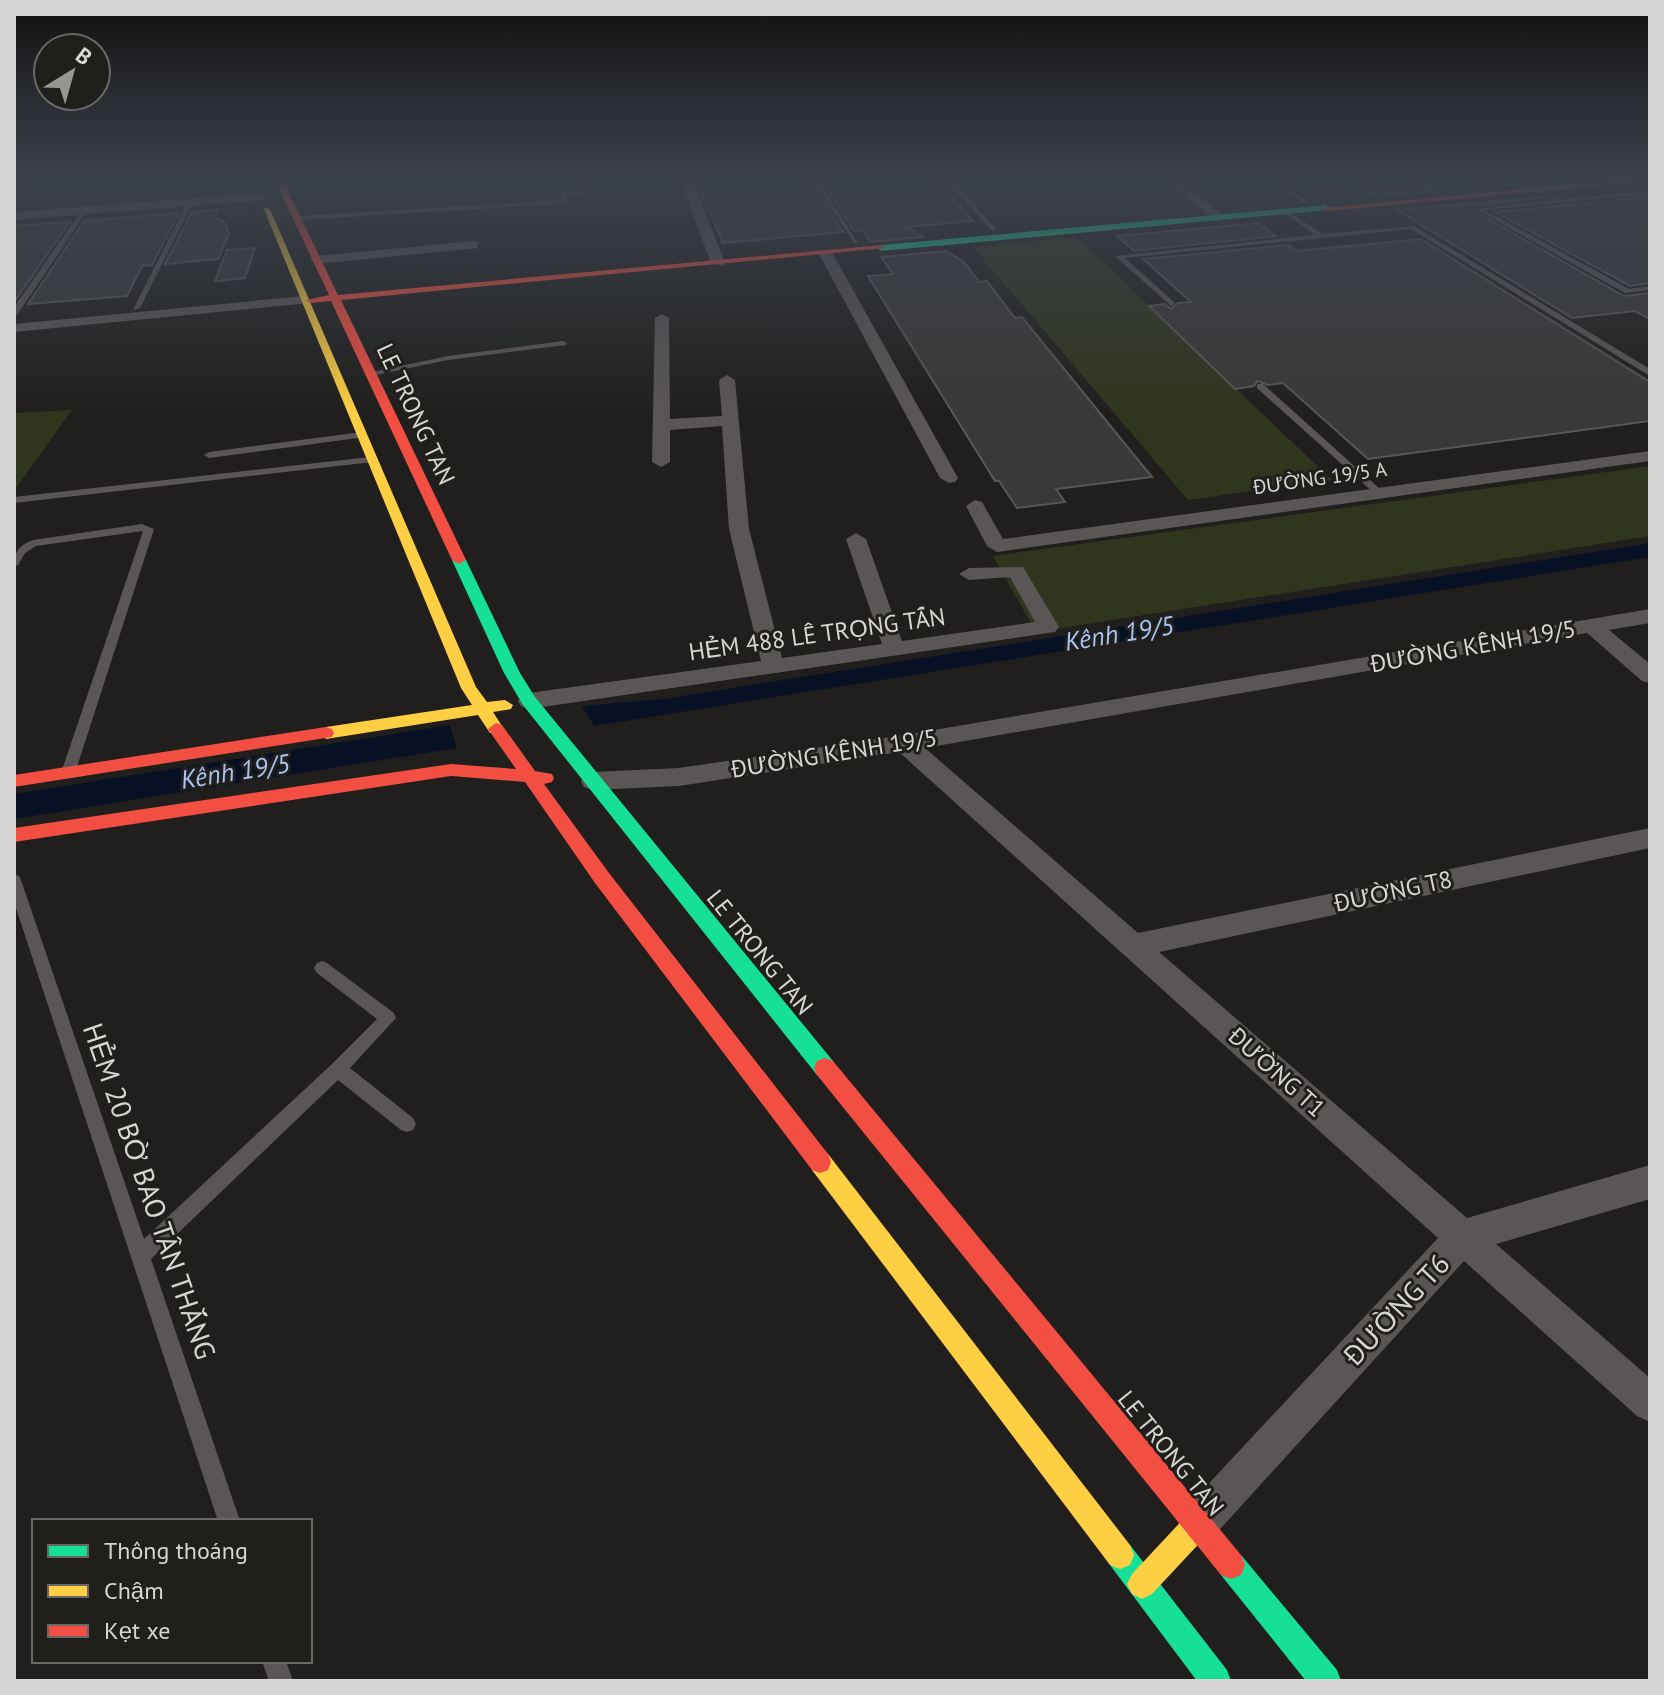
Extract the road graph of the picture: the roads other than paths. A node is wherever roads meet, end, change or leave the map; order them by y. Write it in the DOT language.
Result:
graph roads {
  1 [pos="54,255"];
  2 [pos="163,255"];
  3 [pos="286,255"];
  4 [pos="315,255"];
  5 [pos="368,255"];
  6 [pos="715,255"];
  7 [pos="759,255"];
  8 [pos="802,255"];
  9 [pos="827,255"];
  10 [pos="1128,255"];
  11 [pos="1458,255"];
  12 [pos="1562,255"];
  13 [pos="716,259"];
  14 [pos="317,260"];
  15 [pos="1650,288"];
  16 [pos="333,294"];
  17 [pos="303,297"];
  18 [pos="1171,304"];
  19 [pos="136,308"];
  20 [pos="14,313"];
  21 [pos="662,318"];
  22 [pos="14,319"];
  23 [pos="14,328"];
  24 [pos="563,343"];
  25 [pos="371,373"];
  26 [pos="1650,373"];
  27 [pos="727,380"];
  28 [pos="1260,386"];
  29 [pos="730,421"];
  30 [pos="662,425"];
  31 [pos="362,435"];
  32 [pos="209,455"];
  33 [pos="1650,456"];
  34 [pos="370,460"];
  35 [pos="661,462"];
  36 [pos="949,478"];
  37 [pos="1378,492"];
  38 [pos="14,500"];
  39 [pos="975,506"];
  40 [pos="856,539"];
  41 [pos="14,563"];
  42 [pos="969,574"];
  43 [pos="1650,616"];
  44 [pos="1591,626"];
  45 [pos="895,650"];
  46 [pos="773,665"];
  47 [pos="1650,676"];
  48 [pos="529,701"];
  49 [pos="481,708"];
  50 [pos="904,743"];
  51 [pos="68,773"];
  52 [pos="530,777"];
  53 [pos="14,781"];
  54 [pos="593,781"];
  55 [pos="14,835"];
  56 [pos="1650,838"];
  57 [pos="14,880"];
  58 [pos="1135,945"];
  59 [pos="322,968"];
  60 [pos="338,1069"];
  61 [pos="407,1124"];
  62 [pos="1650,1182"];
  63 [pos="1462,1237"];
  64 [pos="141,1255"];
  65 [pos="1650,1403"];
  66 [pos="228,1519"];
  67 [pos="1198,1524"];
  68 [pos="1142,1584"];
  69 [pos="1216,1681"];
  70 [pos="1326,1681"];
  1 -- 20 [label="lane"];
  2 -- 19 [label="lane"];
  3 -- 17 [label="street"];
  4 -- 14 [label="street, LE TRONG TAN"];
  5 -- 14 [label="street"];
  6 -- 13 [label="street"];
  7 -- 13 [label="street"];
  8 -- 13 [label="street"];
  9 -- 36 [label="street"];
  10 -- 18 [label="lane"];
  11 -- 26 [label="lane"];
  12 -- 15 [label="lane"];
  13 -- 16 [label="street"];
  14 -- 16 [label="street, LE TRONG TAN"];
  16 -- 17 [label="street"];
  16 -- 25 [label="street, LE TRONG TAN"];
  17 -- 19 [label="street"];
  17 -- 23 [label="street"];
  17 -- 31 [label="street"];
  19 -- 22 [label="street"];
  21 -- 30 [label="street"];
  24 -- 25 [label="lane"];
  25 -- 48 [label="street, LE TRONG TAN"];
  27 -- 29 [label="street"];
  28 -- 37 [label="lane"];
  29 -- 30 [label="street"];
  29 -- 46 [label="street"];
  30 -- 35 [label="street"];
  31 -- 32 [label="lane"];
  31 -- 34 [label="street"];
  33 -- 37 [label="street, ĐƯỜNG 19/5 A"];
  34 -- 38 [label="lane"];
  34 -- 49 [label="street"];
  37 -- 39 [label="street, ĐƯỜNG 19/5 A"];
  40 -- 45 [label="street"];
  41 -- 51 [label="lane"];
  42 -- 45 [label="street, HẺM 488 LÊ TRỌNG TẤN"];
  43 -- 44 [label="street, ĐƯỜNG KÊNH 19/5"];
  44 -- 47 [label="street"];
  44 -- 50 [label="street, ĐƯỜNG KÊNH 19/5"];
  45 -- 46 [label="street, HẺM 488 LÊ TRỌNG TẤN"];
  46 -- 48 [label="street, HẺM 488 LÊ TRỌNG TẤN"];
  48 -- 49 [label="street"];
  48 -- 54 [label="street, LE TRONG TAN"];
  49 -- 51 [label="street"];
  49 -- 52 [label="street"];
  50 -- 54 [label="street, ĐƯỜNG KÊNH 19/5"];
  50 -- 58 [label="street, ĐƯỜNG T1"];
  51 -- 53 [label="street"];
  52 -- 54 [label="street, ĐƯỜNG KÊNH 19/5"];
  52 -- 55 [label="street, ĐƯỜNG KÊNH 19/5"];
  52 -- 68 [label="street"];
  54 -- 67 [label="street, LE TRONG TAN"];
  56 -- 58 [label="street, ĐƯỜNG T8"];
  57 -- 64 [label="lane, HẺM 20 BỜ BAO TÂN THẮNG"];
  58 -- 63 [label="street, ĐƯỜNG T1"];
  59 -- 60 [label="lane"];
  60 -- 61 [label="lane"];
  60 -- 64 [label="lane"];
  62 -- 63 [label="street, ĐƯỜNG T6"];
  63 -- 65 [label="street, ĐƯỜNG T1"];
  63 -- 67 [label="street, ĐƯỜNG T6"];
  64 -- 66 [label="lane, HẺM 20 BỜ BAO TÂN THẮNG"];
  67 -- 68 [label="street"];
  67 -- 70 [label="street, LE TRONG TAN"];
  68 -- 69 [label="street"];
}
